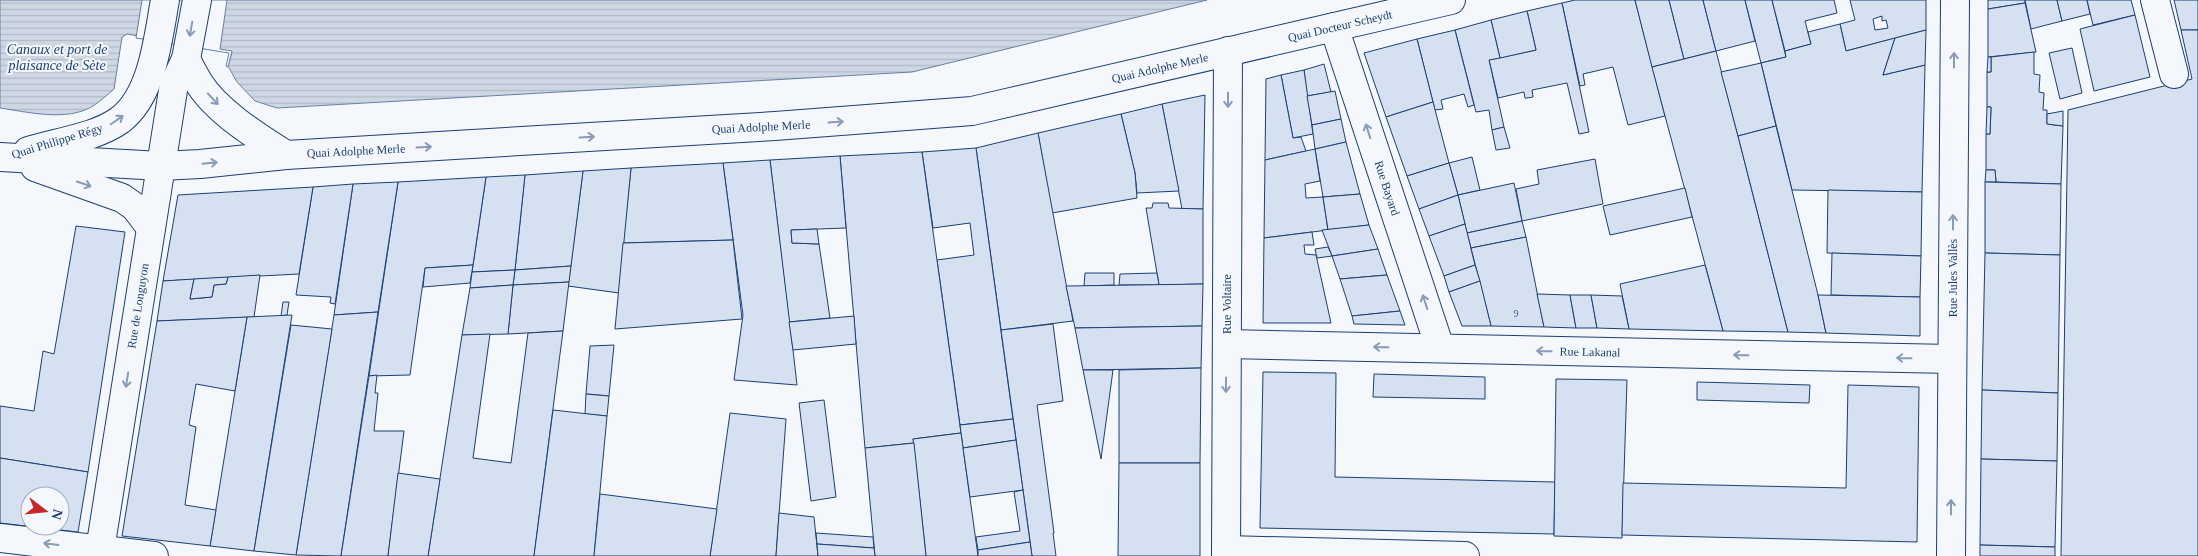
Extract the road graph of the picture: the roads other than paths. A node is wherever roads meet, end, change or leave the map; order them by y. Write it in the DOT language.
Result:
graph roads {
  1 [pos="165,0"];
  2 [pos="197,0"];
  3 [pos="1451,0"];
  4 [pos="1955,0"];
  5 [pos="2155,0"];
  6 [pos="1334,27"];
  7 [pos="1228,52"];
  8 [pos="186,58"];
  9 [pos="2174,74"];
  10 [pos="286,155"];
  11 [pos="3,157"];
  12 [pos="161,166"];
  13 [pos="151,228"];
  14 [pos="1227,344"];
  15 [pos="1440,348"];
  16 [pos="1952,359"];
  17 [pos="0,538"];
  18 [pos="99,553"];
  19 [pos="1226,553"];
  20 [pos="154,556"];
  21 [pos="1466,556"];
  22 [pos="1951,556"];
  11 -- 1 [label="street, Quai Philippe Régy, one-way"];
  2 -- 8 [label="street, Rue de Longuyon, one-way"];
  3 -- 6 [label="street, Quai Docteur Scheydt"];
  16 -- 4 [label="street, Rue Jules Vallès, one-way"];
  5 -- 9 [label="street"];
  6 -- 7 [label="street, Quai Docteur Scheydt"];
  15 -- 6 [label="street, Rue Bayard, one-way"];
  10 -- 7 [label="street, Quai Adolphe Merle, one-way"];
  7 -- 14 [label="street, Rue Voltaire, one-way"];
  8 -- 10 [label="street, one-way"];
  8 -- 12 [label="street, Rue de Longuyon"];
  12 -- 10 [label="street, Quai Adolphe Merle, one-way"];
  11 -- 12 [label="street, Quai Philippe Régy"];
  11 -- 13 [label="street, Quai Philippe Régy, one-way"];
  12 -- 13 [label="street, Rue de Longuyon"];
  13 -- 18 [label="street, Rue de Longuyon, one-way"];
  15 -- 14 [label="street, Rue Lakanal, one-way"];
  14 -- 19 [label="street, Rue Voltaire, one-way"];
  16 -- 15 [label="street, Rue Lakanal, one-way"];
  22 -- 16 [label="street, Rue Jules Vallès, one-way"];
  18 -- 17 [label="street, one-way"];
  18 -- 20 [label="street"];
  19 -- 21 [label="street"];
}
